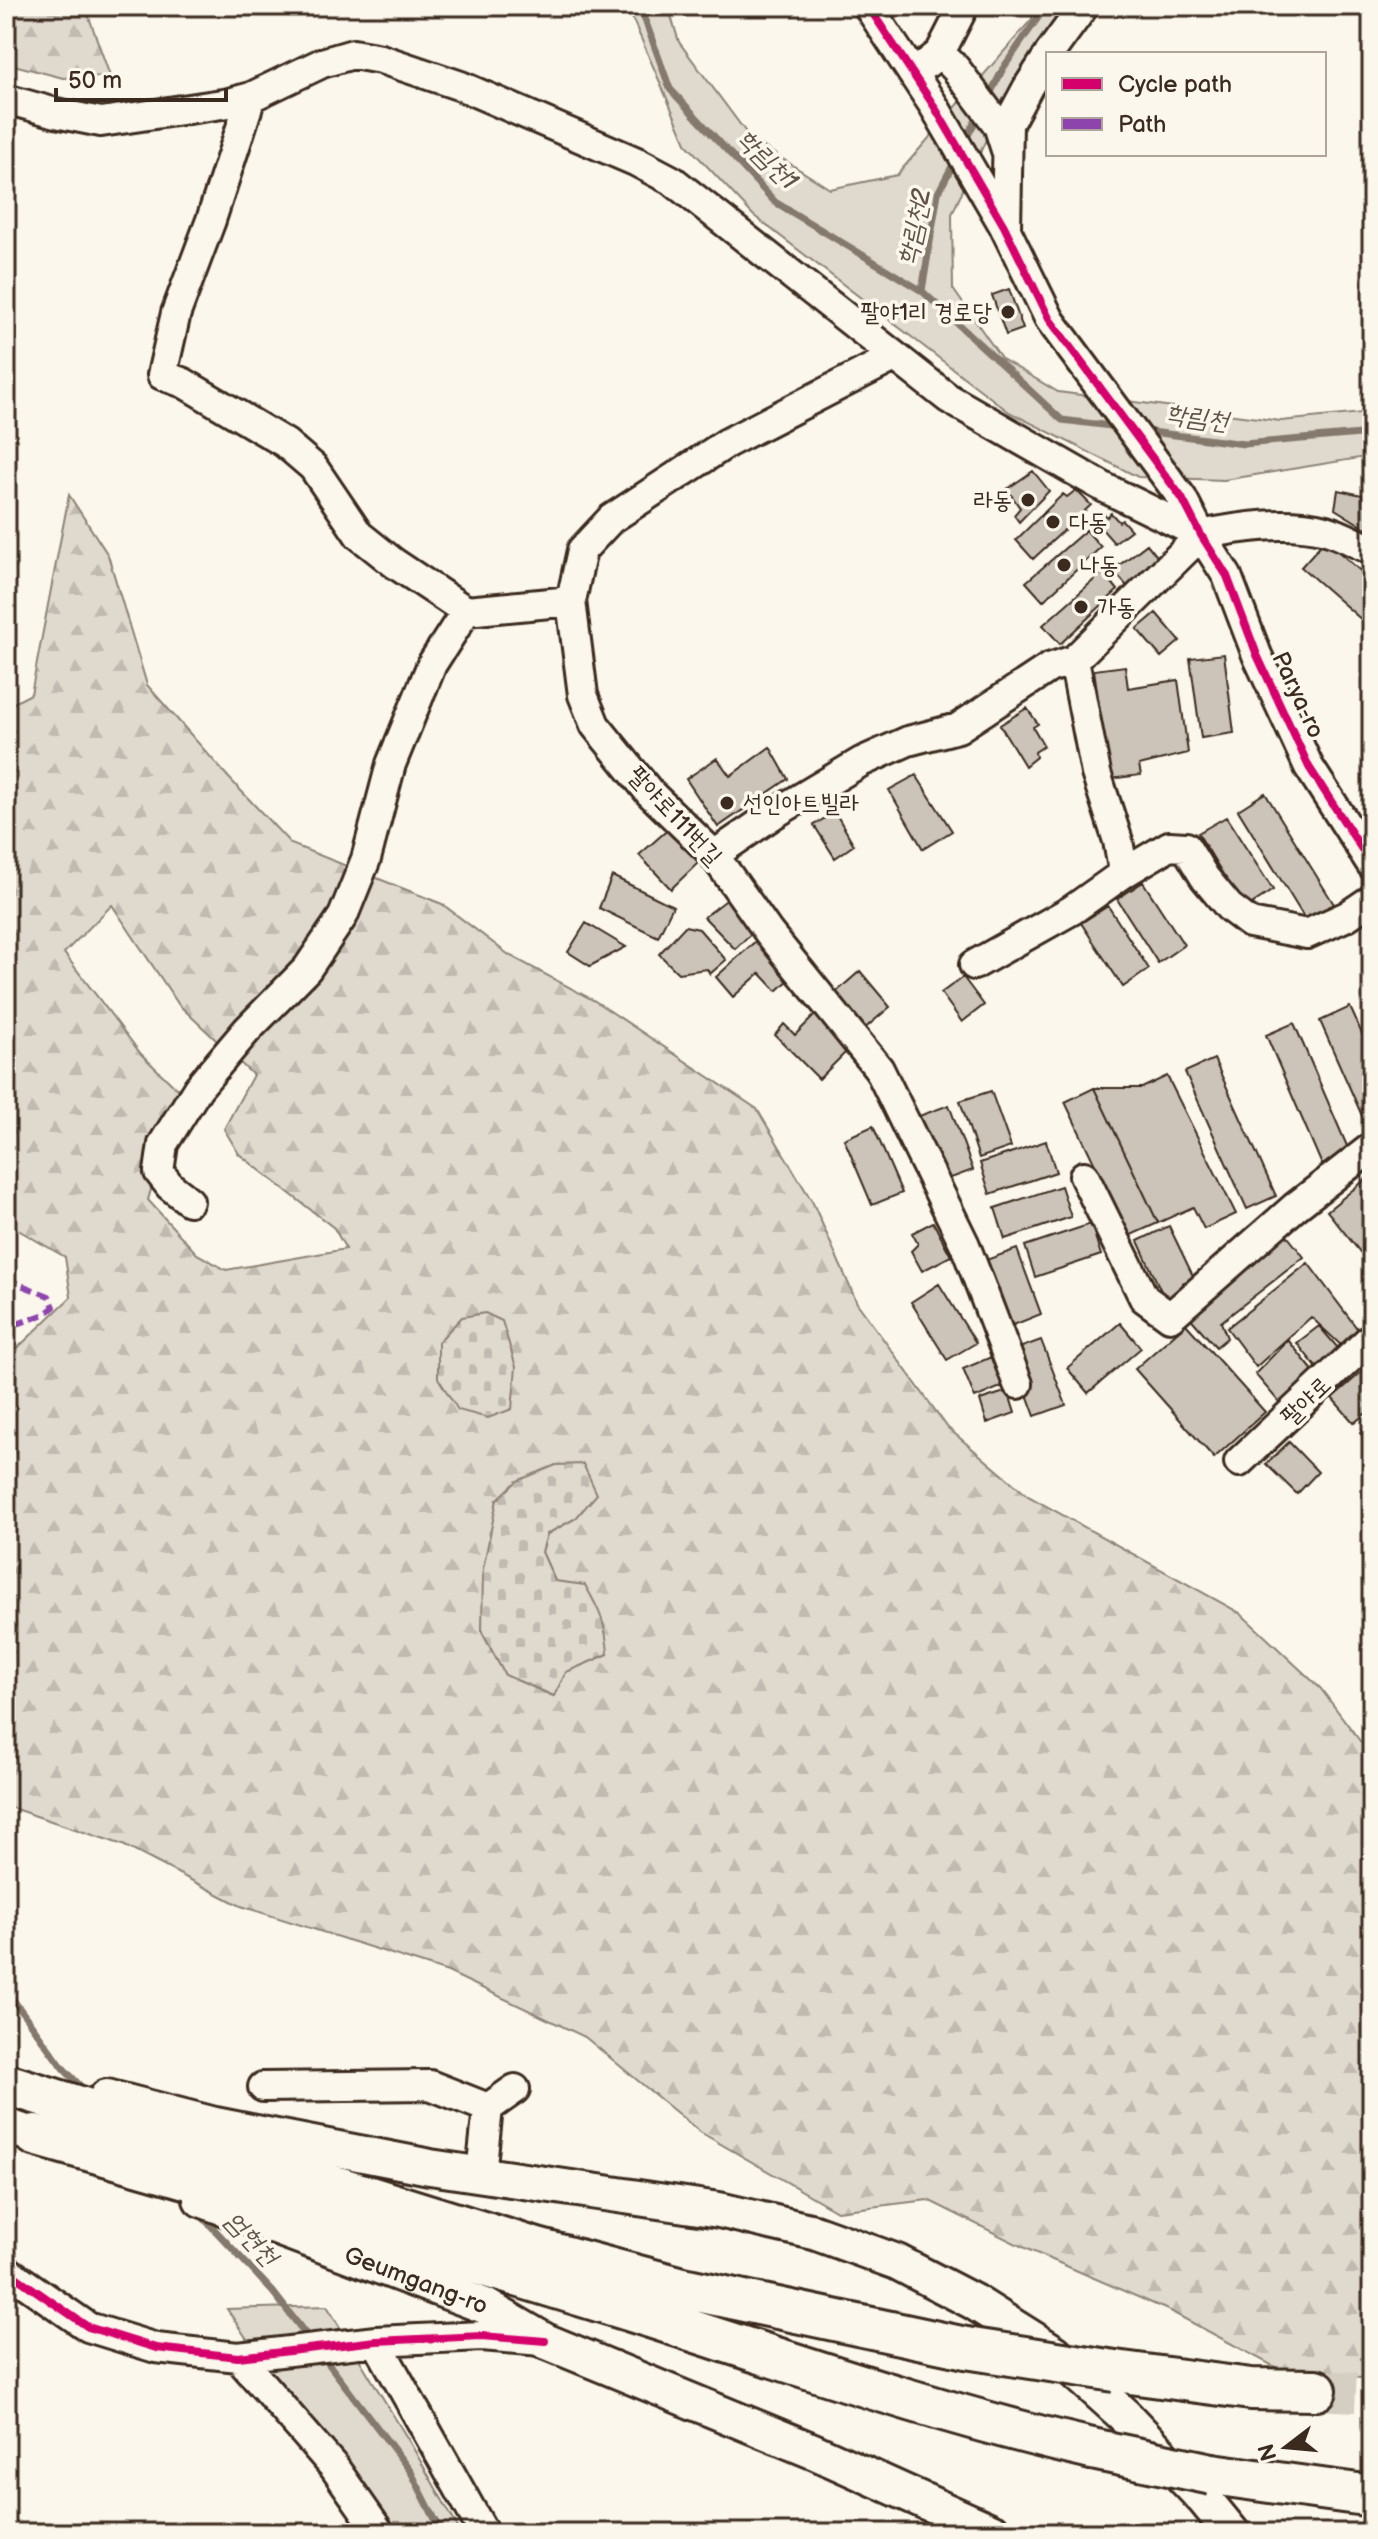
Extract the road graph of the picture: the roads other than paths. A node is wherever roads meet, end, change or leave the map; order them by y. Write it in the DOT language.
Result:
graph roads {
  1 [pos="868,6"];
  2 [pos="964,6"];
  3 [pos="1084,6"];
  4 [pos="1051,52"];
  5 [pos="1046,60"];
  6 [pos="948,61"];
  7 [pos="913,74"];
  8 [pos="251,97"];
  9 [pos="6,99"];
  10 [pos="1008,155"];
  11 [pos="1006,229"];
  12 [pos="894,357"];
  13 [pos="1201,535"];
  14 [pos="1372,550"];
  15 [pos="571,601"];
  16 [pos="466,611"];
  17 [pos="1074,660"];
  18 [pos="714,855"];
  19 [pos="1372,865"];
  20 [pos="1124,873"];
  21 [pos="1372,899"];
  22 [pos="974,965"];
  23 [pos="1372,1147"];
  24 [pos="1084,1176"];
  25 [pos="189,1201"];
  26 [pos="1372,1337"];
  27 [pos="1018,1384"];
  28 [pos="1239,1462"];
  29 [pos="6,2071"];
  30 [pos="6,2084"];
  31 [pos="263,2087"];
  32 [pos="515,2089"];
  33 [pos="488,2108"];
  34 [pos="21,2130"];
  35 [pos="218,2138"];
  36 [pos="481,2174"];
  37 [pos="298,2223"];
  38 [pos="6,2270"];
  39 [pos="545,2341"];
  40 [pos="370,2342"];
  41 [pos="238,2357"];
  42 [pos="1316,2390"];
  43 [pos="1372,2496"];
  44 [pos="380,2533"];
  45 [pos="484,2533"];
  46 [pos="995,2533"];
  47 [pos="1232,2533"];
  1 -- 7 [label="street"];
  2 -- 6 [label="street"];
  3 -- 4 [label="street"];
  5 -- 10 [label="street"];
  6 -- 7 [label="street"];
  6 -- 10 [label="street"];
  7 -- 11 [label="street, Parya-ro"];
  8 -- 9 [label="street"];
  8 -- 12 [label="street"];
  8 -- 16 [label="street"];
  10 -- 11 [label="street"];
  11 -- 13 [label="street, Parya-ro"];
  12 -- 13 [label="street"];
  12 -- 15 [label="street, 팔야로111번길"];
  13 -- 14 [label="street"];
  13 -- 17 [label="street"];
  13 -- 19 [label="street, Parya-ro"];
  15 -- 16 [label="street"];
  15 -- 18 [label="street, 팔야로111번길"];
  16 -- 25 [label="street"];
  17 -- 18 [label="street"];
  17 -- 20 [label="street"];
  18 -- 27 [label="street, 팔야로111번길"];
  20 -- 21 [label="street"];
  20 -- 22 [label="street"];
  23 -- 24 [label="street"];
  26 -- 28 [label="street, 팔야로"];
  29 -- 35 [label="main road"];
  30 -- 35 [label="highway"];
  31 -- 33 [label="street"];
  32 -- 33 [label="street"];
  33 -- 36 [label="street"];
  34 -- 37 [label="highway"];
  35 -- 36 [label="main road"];
  35 -- 42 [label="highway, bridge"];
  36 -- 47 [label="main road"];
  37 -- 39 [label="main road, Geumgang-ro"];
  37 -- 43 [label="highway, bridge"];
  38 -- 41 [label="street"];
  39 -- 40 [label="street"];
  39 -- 46 [label="main road, Geumgang-ro"];
  40 -- 41 [label="street"];
  40 -- 45 [label="street"];
  41 -- 44 [label="street"];
}
